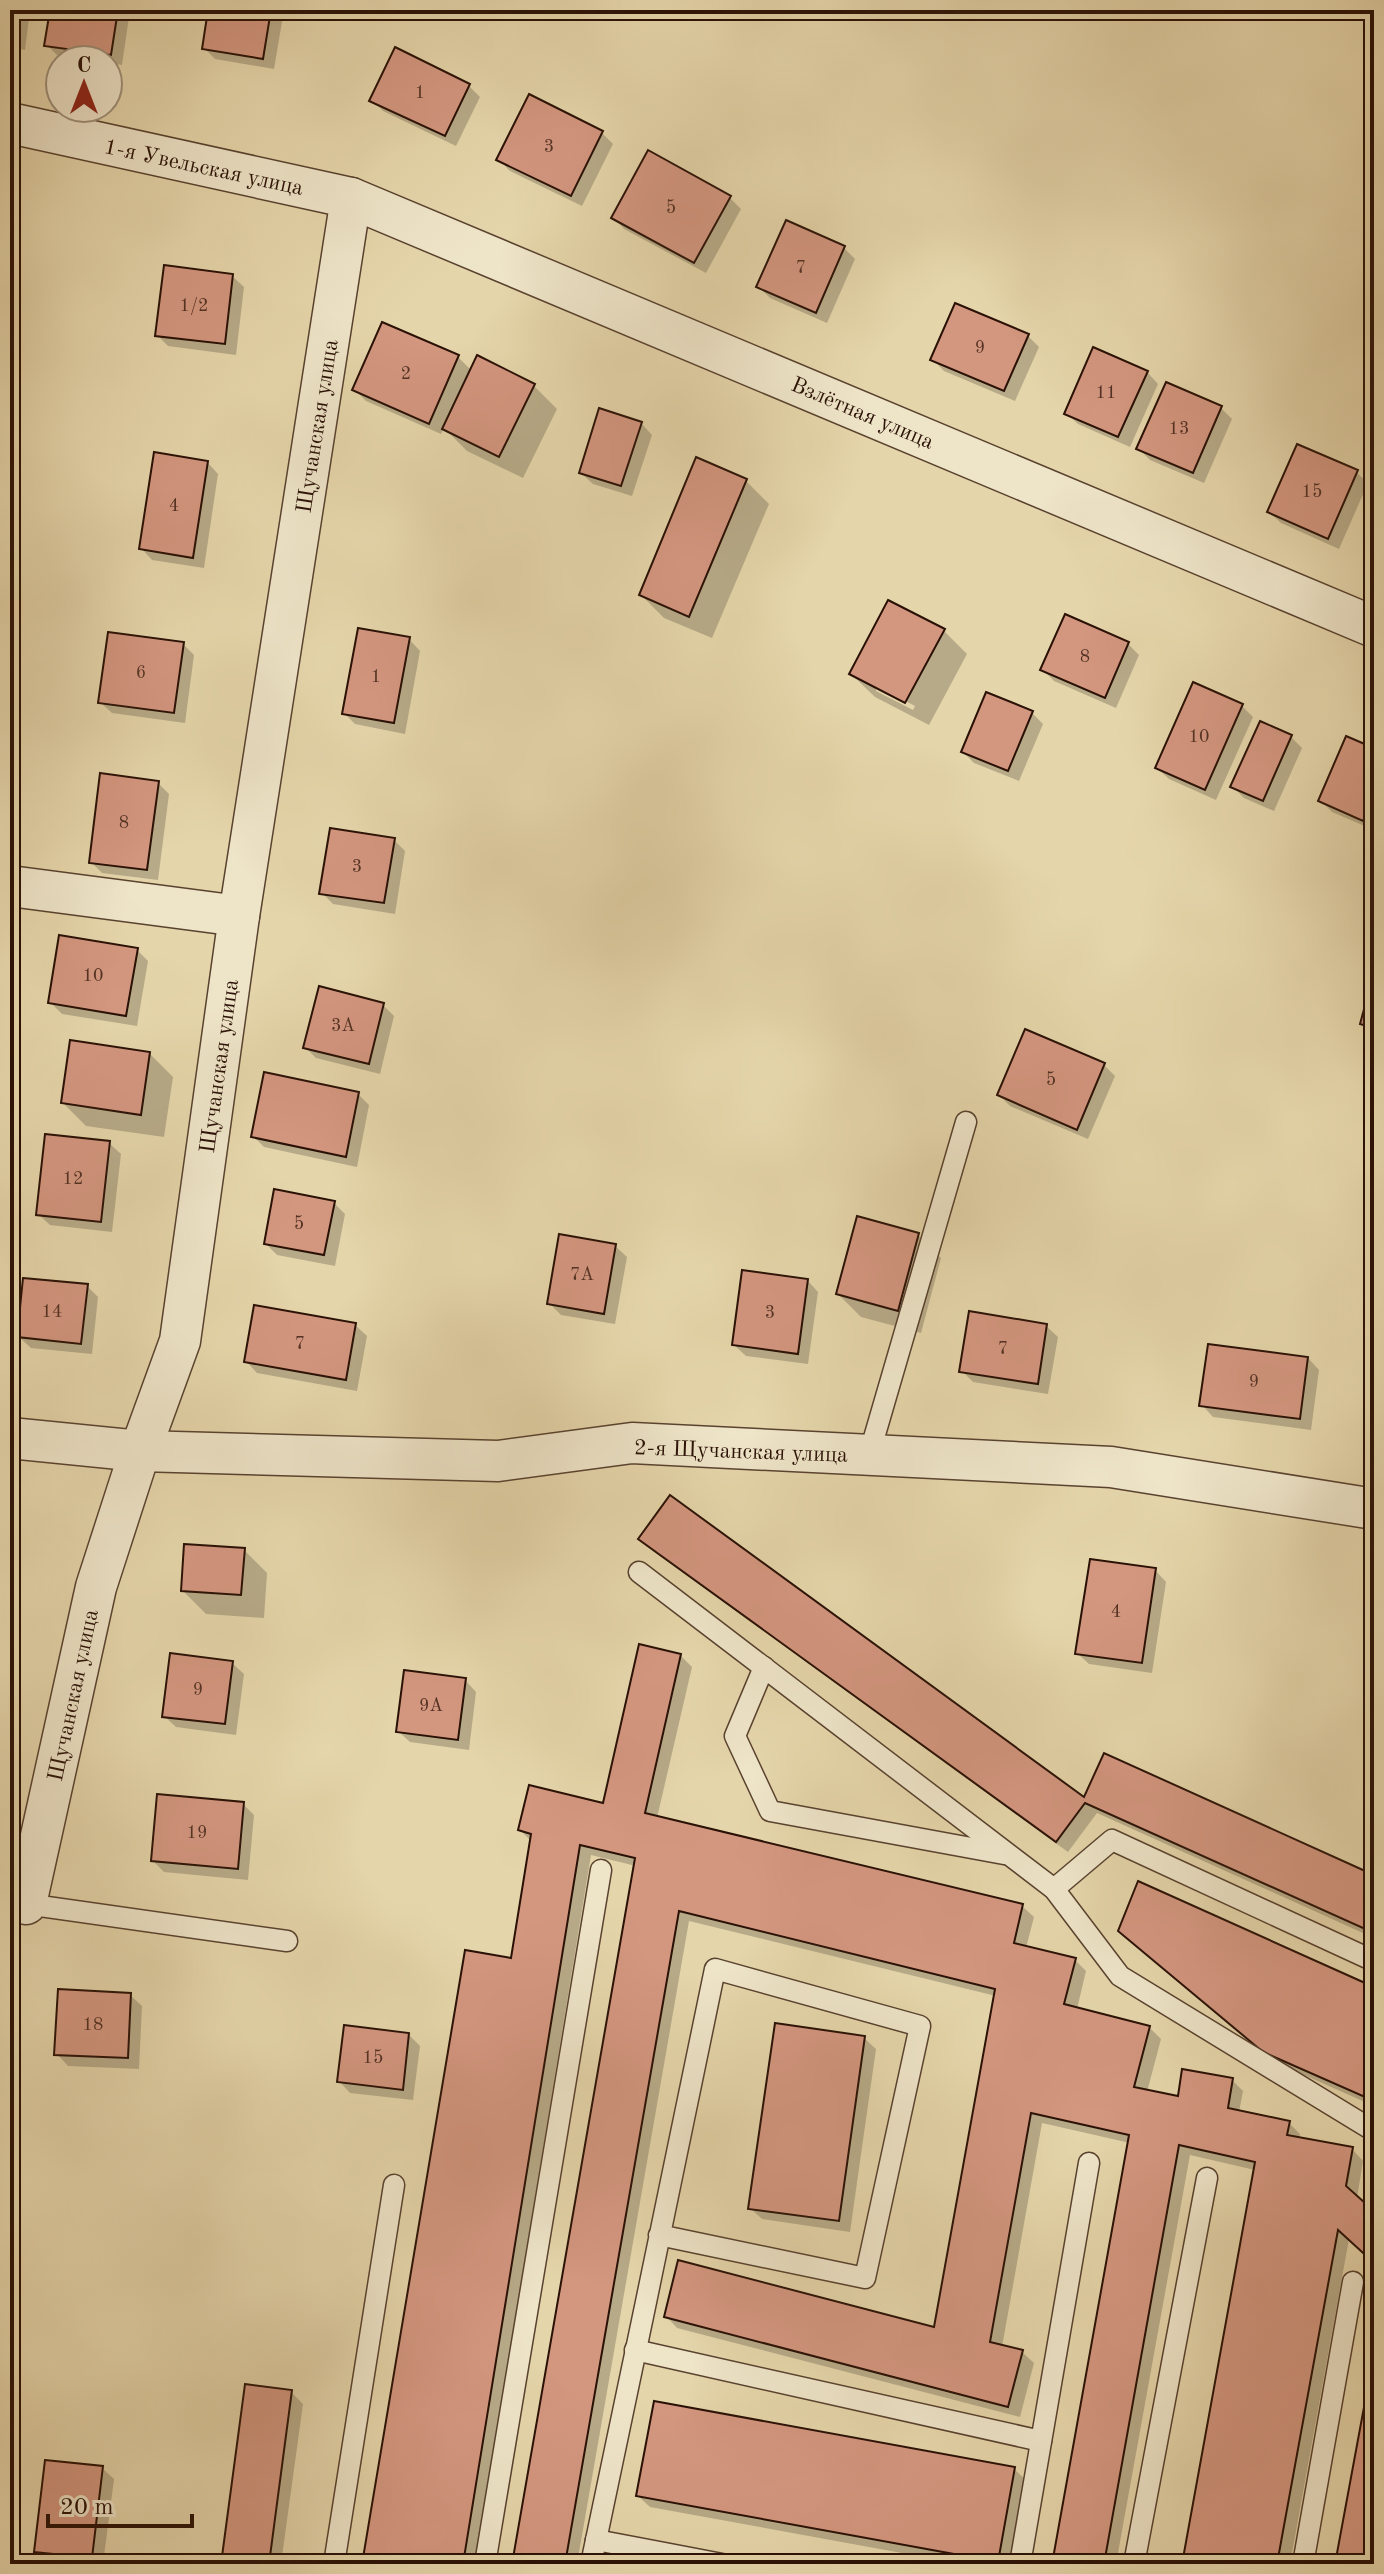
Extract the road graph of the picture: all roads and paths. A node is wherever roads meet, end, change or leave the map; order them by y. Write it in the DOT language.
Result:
graph roads {
  1 [pos="10,123"];
  2 [pos="351,198"];
  3 [pos="1374,627"];
  4 [pos="10,886"];
  5 [pos="239,916"];
  6 [pos="966,1122"];
  7 [pos="10,1438"];
  8 [pos="140,1451"];
  9 [pos="869,1455"];
  10 [pos="1374,1509"];
  11 [pos="639,1572"];
  12 [pos="764,1667"];
  13 [pos="1010,1855"];
  14 [pos="601,1870"];
  15 [pos="1054,1889"];
  16 [pos="18,1903"];
  17 [pos="287,1941"];
  18 [pos="1374,1961"];
  19 [pos="1374,2131"];
  20 [pos="1089,2163"];
  21 [pos="1207,2178"];
  22 [pos="394,2185"];
  23 [pos="659,2235"];
  24 [pos="1353,2282"];
  25 [pos="635,2350"];
  26 [pos="1041,2441"];
  27 [pos="596,2540"];
  28 [pos="334,2564"];
  29 [pos="485,2564"];
  30 [pos="591,2564"];
  31 [pos="722,2564"];
  32 [pos="1020,2564"];
  33 [pos="1134,2564"];
  34 [pos="1303,2564"];
  1 -- 2 [label="street, 1-я Увельская улица"];
  2 -- 3 [label="street, Взлётная улица"];
  2 -- 5 [label="street, Щучанская улица"];
  4 -- 5 [label="street"];
  5 -- 8 [label="street, Щучанская улица"];
  6 -- 9 [label="lane"];
  7 -- 8 [label="street, 2-я Щучанская улица"];
  8 -- 9 [label="street, 2-я Щучанская улица"];
  8 -- 16 [label="street, Щучанская улица"];
  9 -- 10 [label="street, 2-я Щучанская улица"];
  11 -- 12 [label="lane"];
  12 -- 13 [label="lane"];
  12 -- 13 [label="lane"];
  13 -- 15 [label="lane"];
  14 -- 29 [label="lane"];
  15 -- 18 [label="lane"];
  15 -- 19 [label="lane"];
  16 -- 17 [label="lane"];
  20 -- 26 [label="lane"];
  21 -- 33 [label="lane"];
  22 -- 28 [label="lane"];
  23 -- 23 [label="lane"];
  23 -- 25 [label="lane"];
  24 -- 34 [label="lane"];
  25 -- 26 [label="lane"];
  25 -- 27 [label="lane"];
  26 -- 32 [label="lane"];
  27 -- 30 [label="lane"];
  27 -- 31 [label="lane"];
}
